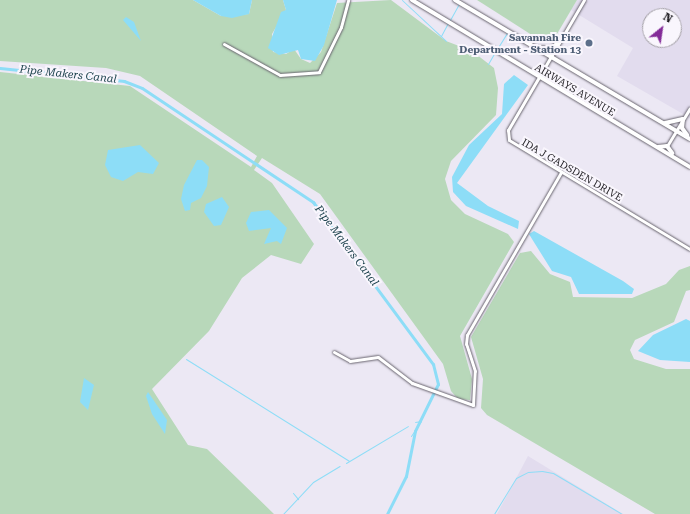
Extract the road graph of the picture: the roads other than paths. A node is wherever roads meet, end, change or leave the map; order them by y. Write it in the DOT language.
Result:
graph roads {
  1 [pos="348,0"];
  2 [pos="412,0"];
  3 [pos="584,0"];
  4 [pos="458,2"];
  5 [pos="522,40"];
  6 [pos="560,41"];
  7 [pos="224,44"];
  8 [pos="550,57"];
  9 [pos="538,77"];
  10 [pos="690,108"];
  11 [pos="683,119"];
  12 [pos="661,122"];
  13 [pos="676,131"];
  14 [pos="690,139"];
  15 [pos="655,146"];
  16 [pos="667,146"];
  17 [pos="682,161"];
  18 [pos="690,167"];
  19 [pos="561,172"];
  20 [pos="690,249"];
  21 [pos="334,352"];
  1 -- 7 [label="street"];
  2 -- 9 [label="main road, AIRWAYS AVENUE"];
  3 -- 6 [label="street, IDA J GADSDEN DRIVE"];
  4 -- 5 [label="main road, AIRWAYS AVENUE"];
  5 -- 6 [label="main road"];
  5 -- 8 [label="main road, AIRWAYS AVENUE"];
  6 -- 8 [label="street, IDA J GADSDEN DRIVE"];
  8 -- 9 [label="street, IDA J GADSDEN DRIVE"];
  8 -- 12 [label="main road, AIRWAYS AVENUE"];
  9 -- 15 [label="main road, AIRWAYS AVENUE"];
  9 -- 19 [label="street, IDA J GADSDEN DRIVE"];
  10 -- 11 [label="street"];
  11 -- 12 [label="main road"];
  11 -- 13 [label="street"];
  11 -- 14 [label="main road"];
  12 -- 13 [label="main road, AIRWAYS AVENUE"];
  13 -- 14 [label="main road, AIRWAYS AVENUE"];
  13 -- 16 [label="street"];
  15 -- 16 [label="main road"];
  15 -- 17 [label="main road, AIRWAYS AVENUE"];
  16 -- 17 [label="main road"];
  17 -- 18 [label="main road, AIRWAYS AVENUE"];
  19 -- 20 [label="street, IDA J GADSDEN DRIVE"];
  19 -- 21 [label="street"];
}
